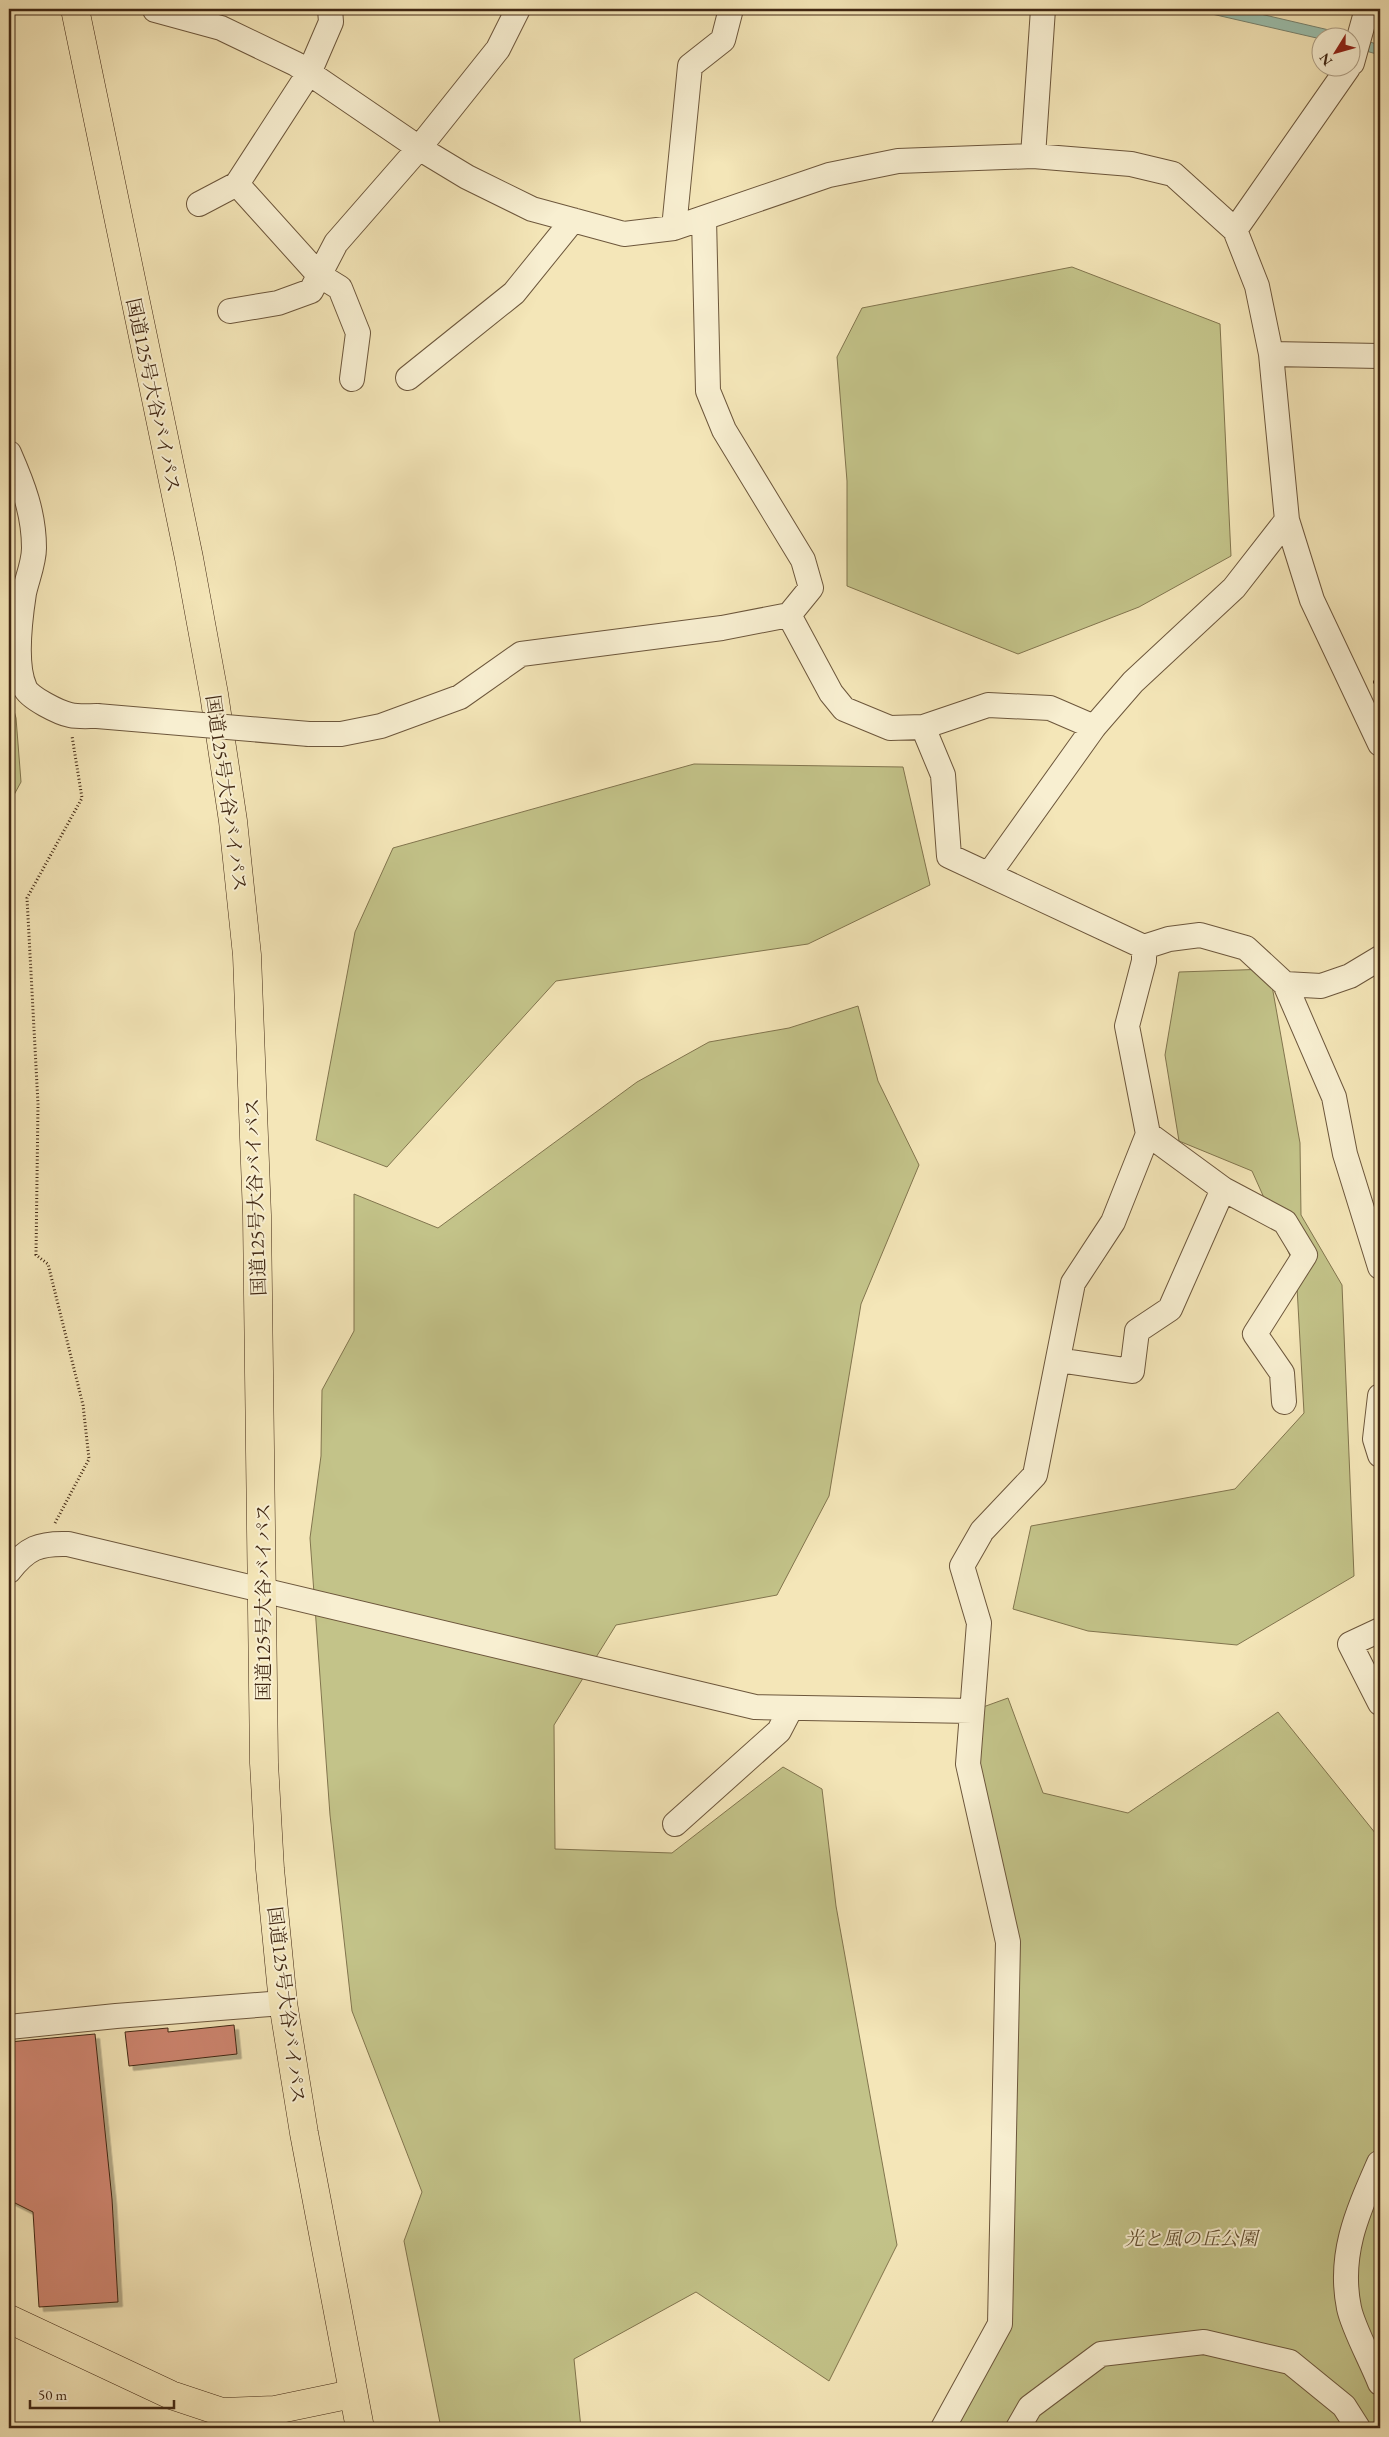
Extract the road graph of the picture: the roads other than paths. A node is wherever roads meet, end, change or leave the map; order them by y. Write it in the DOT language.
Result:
graph roads {
  1 [pos="75,9"];
  2 [pos="330,9"];
  3 [pos="518,9"];
  4 [pos="731,9"];
  5 [pos="1043,9"];
  6 [pos="155,10"];
  7 [pos="1365,15"];
  8 [pos="1361,28"];
  9 [pos="309,73"];
  10 [pos="1341,78"];
  11 [pos="419,148"];
  12 [pos="1033,156"];
  13 [pos="237,184"];
  14 [pos="199,204"];
  15 [pos="704,218"];
  16 [pos="573,220"];
  17 [pos="674,228"];
  18 [pos="1235,230"];
  19 [pos="319,275"];
  20 [pos="230,312"];
  21 [pos="1271,354"];
  22 [pos="1380,356"];
  23 [pos="408,378"];
  24 [pos="352,379"];
  25 [pos="9,453"];
  26 [pos="1288,520"];
  27 [pos="789,615"];
  28 [pos="923,727"];
  29 [pos="1094,727"];
  30 [pos="1380,744"];
  31 [pos="989,874"];
  32 [pos="1144,947"];
  33 [pos="1380,958"];
  34 [pos="1285,984"];
  35 [pos="1148,1134"];
  36 [pos="1223,1189"];
  37 [pos="1380,1268"];
  38 [pos="1058,1360"];
  39 [pos="1380,1396"];
  40 [pos="1284,1402"];
  41 [pos="1380,1455"];
  42 [pos="9,1571"];
  43 [pos="262,1590"];
  44 [pos="1380,1630"];
  45 [pos="1380,1703"];
  46 [pos="791,1708"];
  47 [pos="972,1711"];
  48 [pos="674,1824"];
  49 [pos="283,2003"];
  50 [pos="9,2027"];
  51 [pos="1379,2163"];
  52 [pos="9,2319"];
  53 [pos="1380,2383"];
  54 [pos="352,2394"];
  55 [pos="224,2420"];
  56 [pos="360,2428"];
  57 [pos="943,2428"];
  58 [pos="1018,2428"];
  59 [pos="1358,2428"];
  1 -- 43 [label="highway, 国道125号大谷バイパス"];
  2 -- 9 [label="street"];
  3 -- 11 [label="street"];
  4 -- 17 [label="street"];
  5 -- 12 [label="street"];
  6 -- 9 [label="street"];
  7 -- 8 [label="street"];
  9 -- 11 [label="street"];
  9 -- 13 [label="street"];
  10 -- 18 [label="street"];
  11 -- 16 [label="street"];
  11 -- 19 [label="street"];
  12 -- 15 [label="street"];
  12 -- 18 [label="street"];
  13 -- 14 [label="street"];
  13 -- 19 [label="street"];
  15 -- 17 [label="street"];
  15 -- 27 [label="street"];
  16 -- 17 [label="street"];
  16 -- 23 [label="street"];
  18 -- 21 [label="street"];
  19 -- 20 [label="street"];
  19 -- 24 [label="street"];
  21 -- 22 [label="street"];
  21 -- 26 [label="street"];
  25 -- 27 [label="street, bridge"];
  26 -- 29 [label="street"];
  26 -- 30 [label="street"];
  27 -- 28 [label="street"];
  28 -- 29 [label="street"];
  28 -- 31 [label="street"];
  29 -- 31 [label="street"];
  31 -- 32 [label="street"];
  32 -- 34 [label="street"];
  32 -- 35 [label="street"];
  33 -- 34 [label="street"];
  34 -- 37 [label="street"];
  35 -- 36 [label="street"];
  35 -- 38 [label="street"];
  36 -- 38 [label="street"];
  36 -- 40 [label="street"];
  38 -- 47 [label="street"];
  39 -- 41 [label="street"];
  42 -- 43 [label="street"];
  43 -- 46 [label="street"];
  43 -- 49 [label="highway, 国道125号大谷バイパス"];
  44 -- 45 [label="street"];
  46 -- 47 [label="street"];
  46 -- 48 [label="street"];
  47 -- 57 [label="street"];
  49 -- 50 [label="street"];
  49 -- 54 [label="highway, 国道125号大谷バイパス"];
  51 -- 53 [label="street"];
  52 -- 55 [label="highway"];
  54 -- 55 [label="highway"];
  54 -- 56 [label="highway, 国道125号大谷バイパス"];
  58 -- 59 [label="street"];
}
